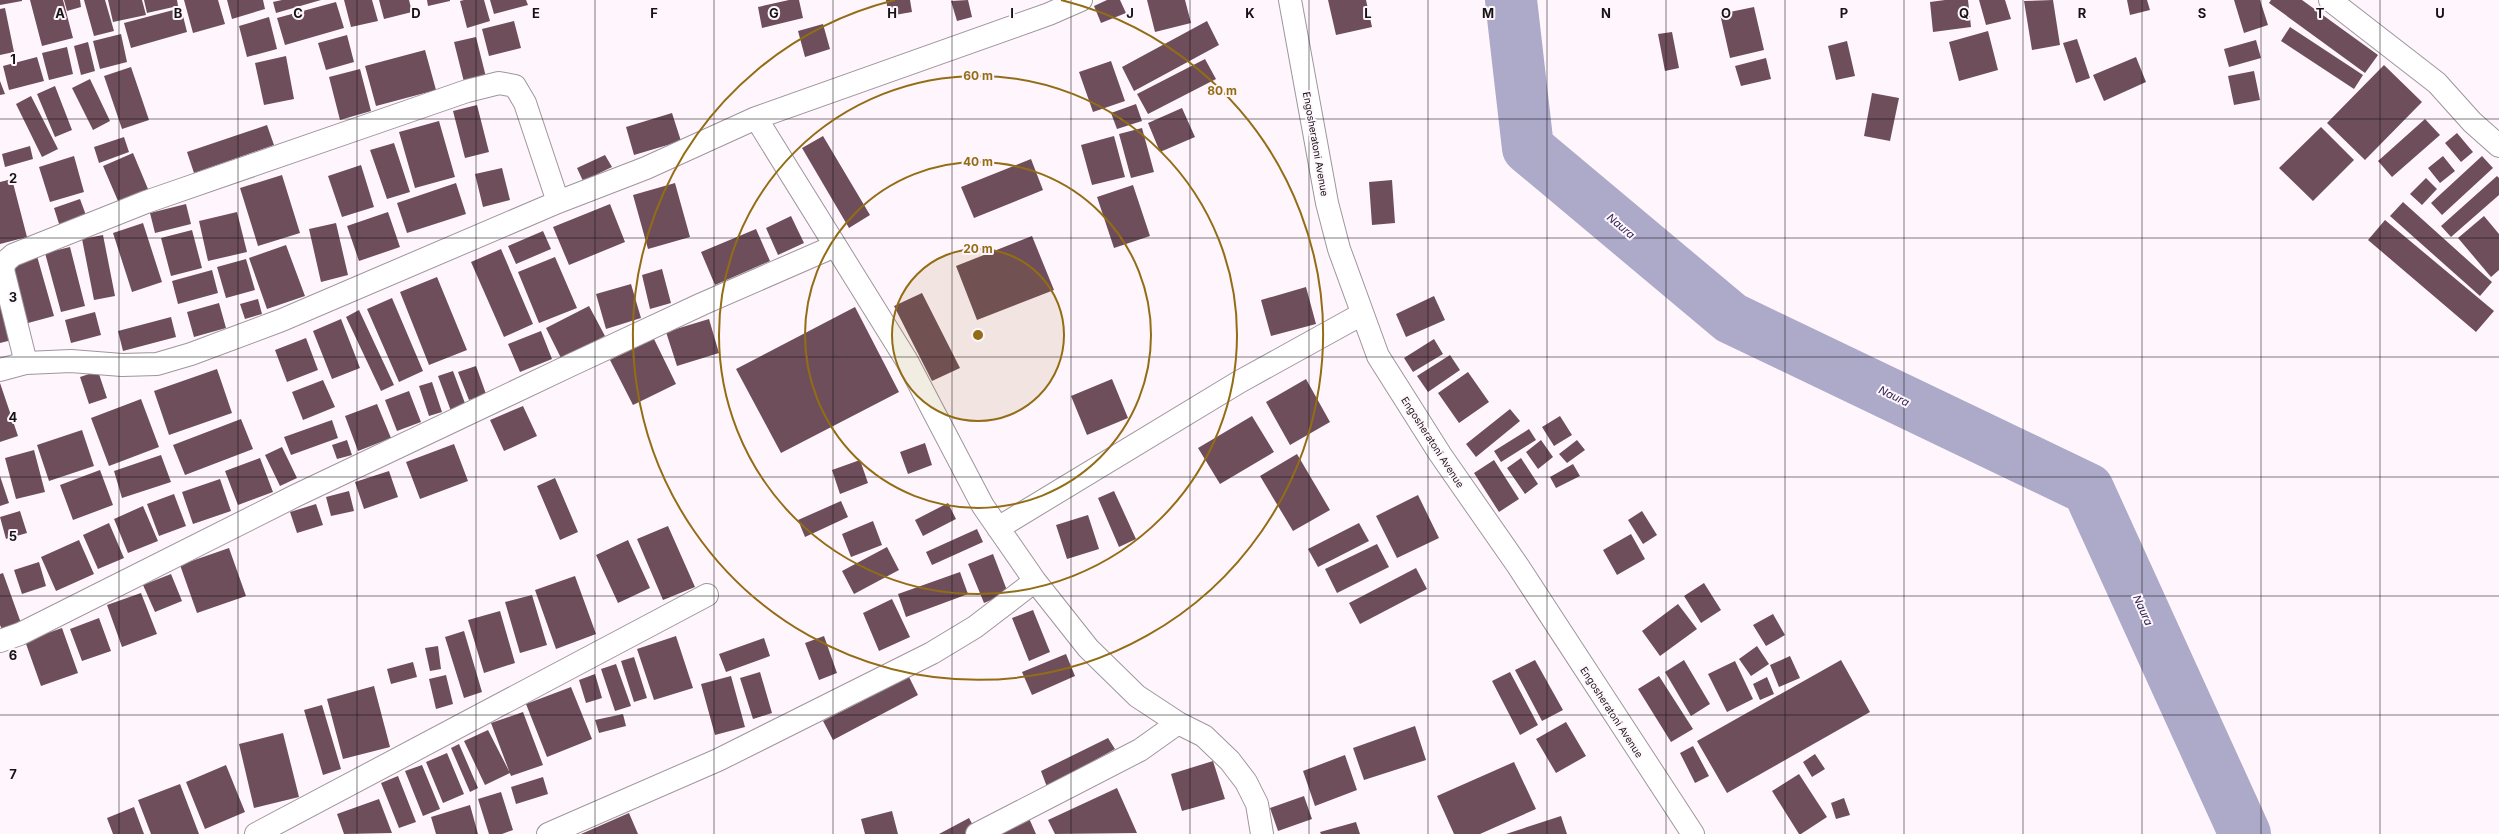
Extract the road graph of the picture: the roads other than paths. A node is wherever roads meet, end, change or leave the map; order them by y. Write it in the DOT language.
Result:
graph roads {
  1 [pos="1081,0"];
  2 [pos="1290,0"];
  3 [pos="2330,0"];
  4 [pos="756,118"];
  5 [pos="2499,146"];
  6 [pos="558,202"];
  7 [pos="835,246"];
  8 [pos="1362,314"];
  9 [pos="26,364"];
  10 [pos="0,370"];
  11 [pos="998,528"];
  12 [pos="1035,581"];
  13 [pos="708,595"];
  14 [pos="0,641"];
  15 [pos="1178,723"];
  16 [pos="256,834"];
  17 [pos="548,834"];
  18 [pos="977,834"];
  19 [pos="1262,834"];
  20 [pos="1693,834"];
  1 -- 4 [label="street"];
  2 -- 8 [label="street, Engosheratoni Avenue"];
  3 -- 5 [label="street"];
  4 -- 6 [label="street"];
  4 -- 7 [label="street"];
  6 -- 9 [label="street"];
  6 -- 9 [label="street"];
  7 -- 11 [label="street"];
  7 -- 14 [label="street"];
  8 -- 11 [label="street"];
  8 -- 20 [label="street, Engosheratoni Avenue"];
  9 -- 10 [label="street"];
  11 -- 12 [label="street"];
  12 -- 15 [label="street"];
  12 -- 17 [label="street"];
  13 -- 16 [label="street"];
  15 -- 18 [label="street"];
  15 -- 19 [label="street"];
}
